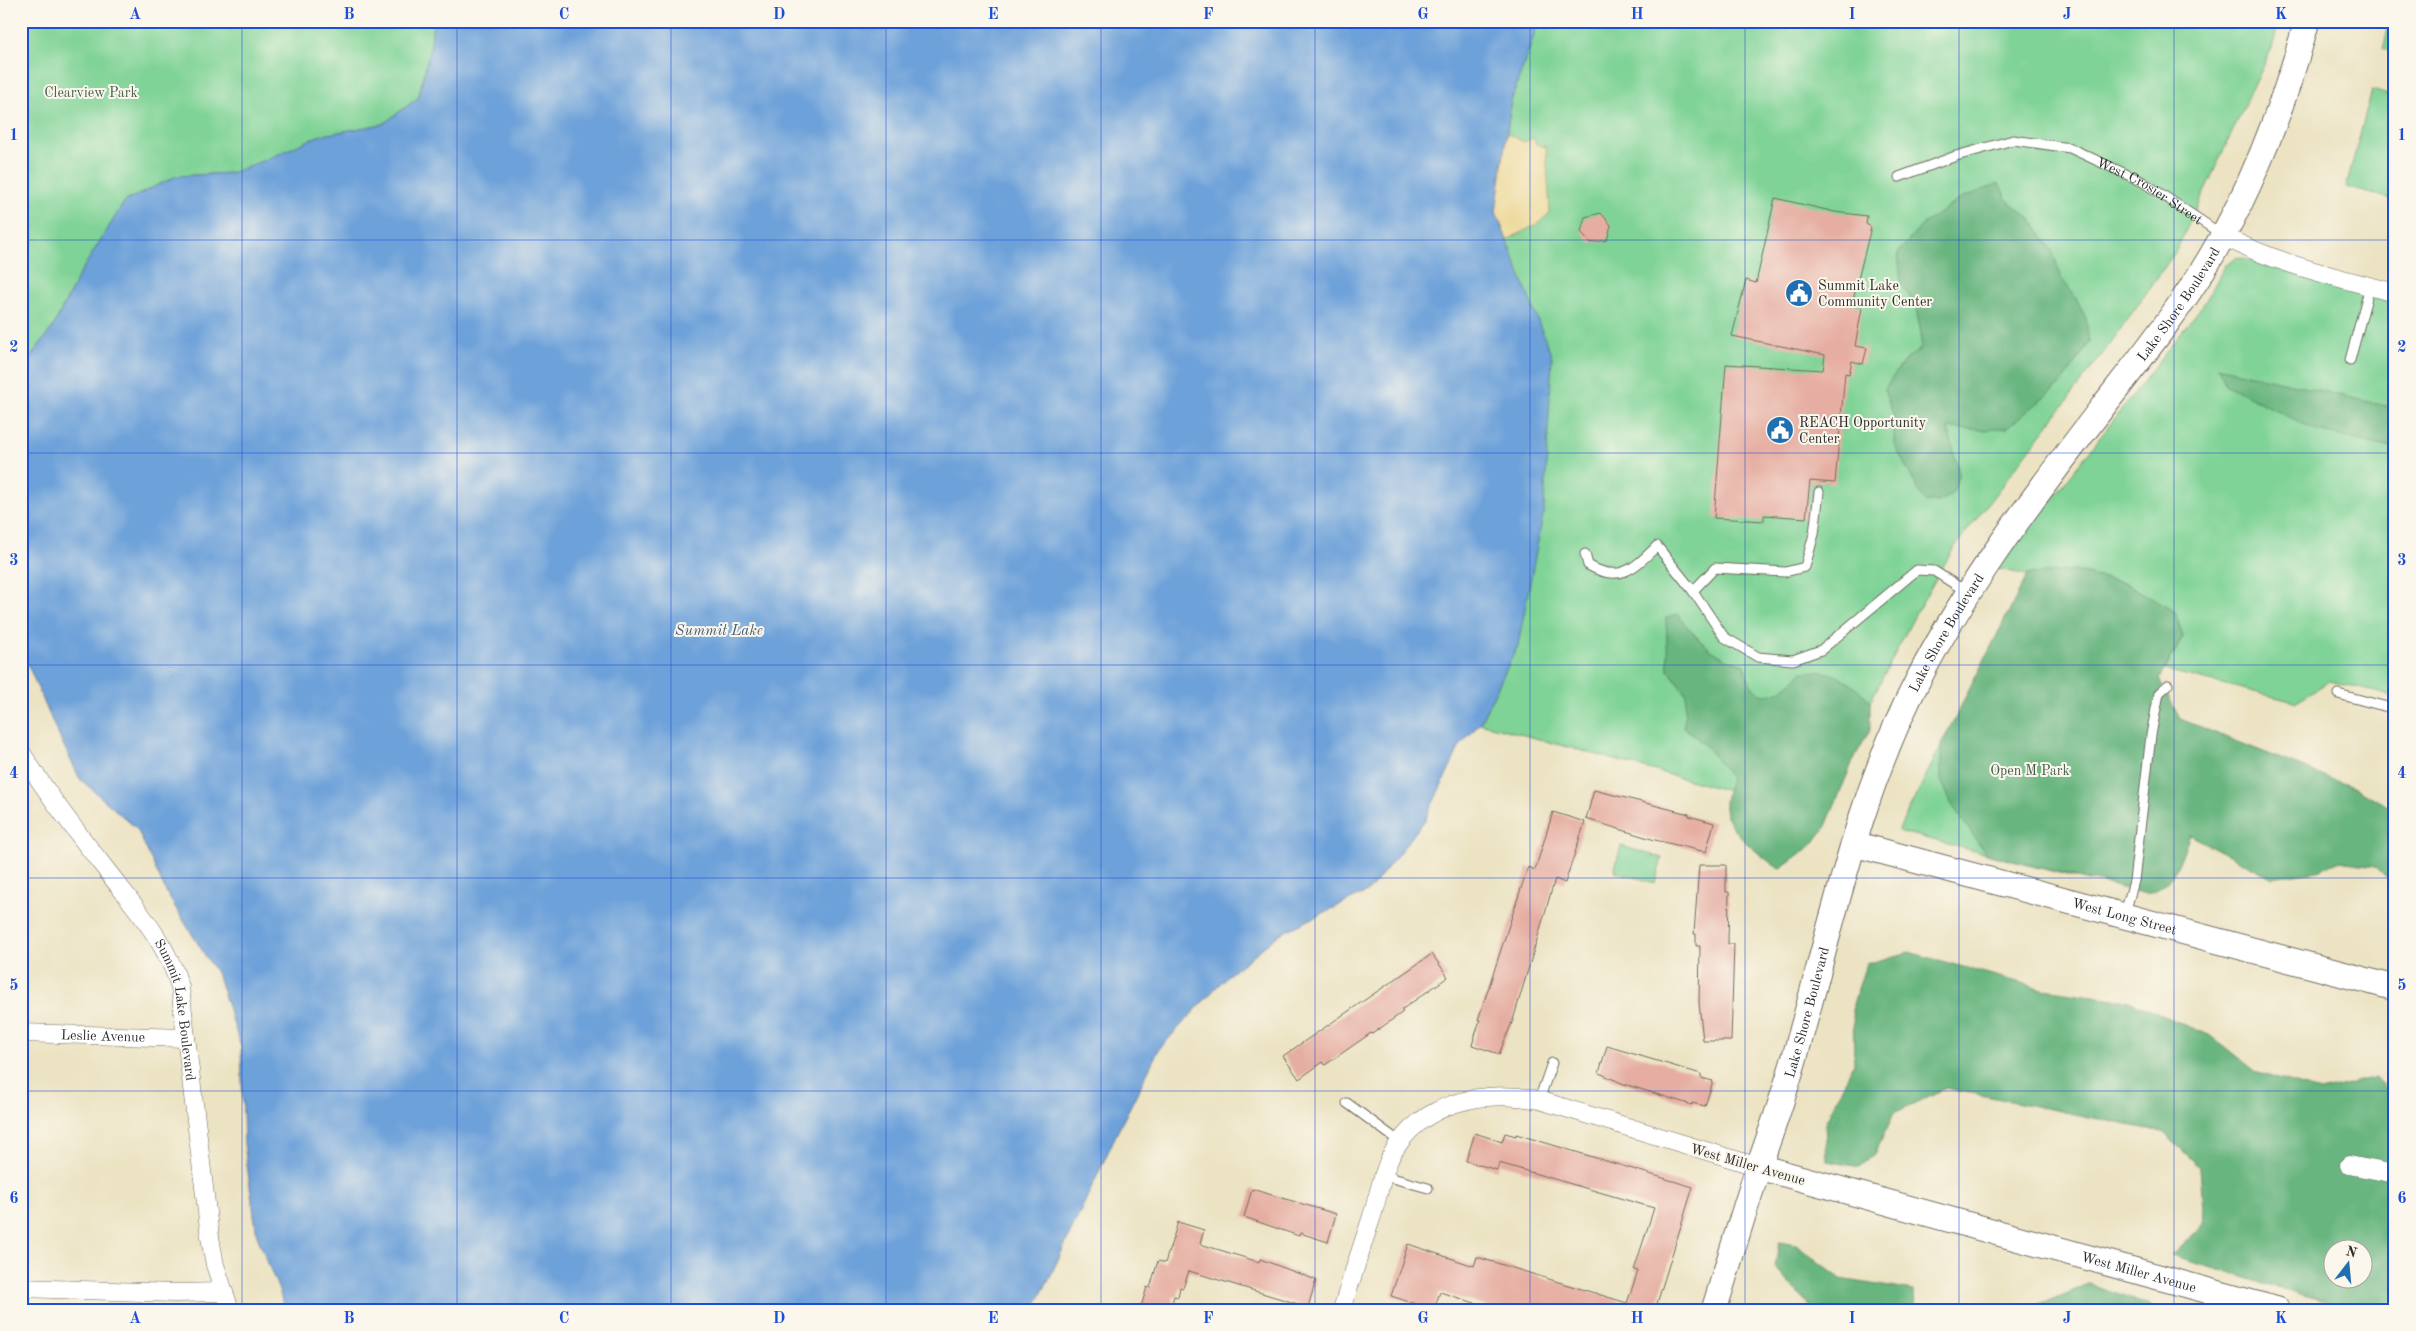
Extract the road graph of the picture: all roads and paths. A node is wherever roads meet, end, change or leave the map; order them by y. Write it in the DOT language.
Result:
graph roads {
  1 [pos="2307,21"];
  2 [pos="1899,177"];
  3 [pos="2223,236"];
  4 [pos="2370,286"];
  5 [pos="2395,293"];
  6 [pos="2350,360"];
  7 [pos="1819,492"];
  8 [pos="1584,554"];
  9 [pos="1693,591"];
  10 [pos="1967,592"];
  11 [pos="2168,685"];
  12 [pos="2338,694"];
  13 [pos="2395,709"];
  14 [pos="21,752"];
  15 [pos="29,778"];
  16 [pos="1854,844"];
  17 [pos="2125,916"];
  18 [pos="2395,988"];
  19 [pos="21,1034"];
  20 [pos="186,1038"];
  21 [pos="1552,1063"];
  22 [pos="1539,1100"];
  23 [pos="1347,1103"];
  24 [pos="1400,1142"];
  25 [pos="2349,1165"];
  26 [pos="1759,1167"];
  27 [pos="2395,1174"];
  28 [pos="1385,1176"];
  29 [pos="1428,1188"];
  30 [pos="21,1288"];
  31 [pos="222,1292"];
  32 [pos="230,1310"];
  33 [pos="1342,1310"];
  34 [pos="1714,1310"];
  35 [pos="2278,1310"];
  1 -- 3 [label="main road, Lake Shore Boulevard"];
  2 -- 3 [label="lane, West Crosier Street"];
  3 -- 4 [label="street, West Crosier Street"];
  3 -- 10 [label="main road, Lake Shore Boulevard"];
  4 -- 5 [label="street, West Crosier Street"];
  4 -- 6 [label="lane"];
  7 -- 9 [label="lane"];
  8 -- 9 [label="lane"];
  9 -- 10 [label="lane"];
  10 -- 16 [label="main road, Lake Shore Boulevard"];
  11 -- 17 [label="lane"];
  12 -- 13 [label="lane"];
  14 -- 15 [label="street, Summit Lake Boulevard"];
  15 -- 20 [label="street, Summit Lake Boulevard"];
  16 -- 17 [label="main road, West Long Street"];
  16 -- 26 [label="main road, Lake Shore Boulevard"];
  17 -- 18 [label="main road, West Long Street"];
  19 -- 20 [label="street, Leslie Avenue"];
  20 -- 31 [label="street, Summit Lake Boulevard"];
  21 -- 22 [label="lane"];
  22 -- 24 [label="street, West Miller Avenue"];
  22 -- 26 [label="street, West Miller Avenue"];
  23 -- 24 [label="lane"];
  24 -- 28 [label="street, West Miller Avenue"];
  25 -- 27 [label="street"];
  26 -- 34 [label="main road, Lake Shore Boulevard"];
  26 -- 35 [label="main road, West Miller Avenue"];
  28 -- 29 [label="lane"];
  28 -- 33 [label="street, West Miller Avenue"];
  30 -- 31 [label="street"];
  31 -- 32 [label="street, Summit Lake Boulevard"];
}
